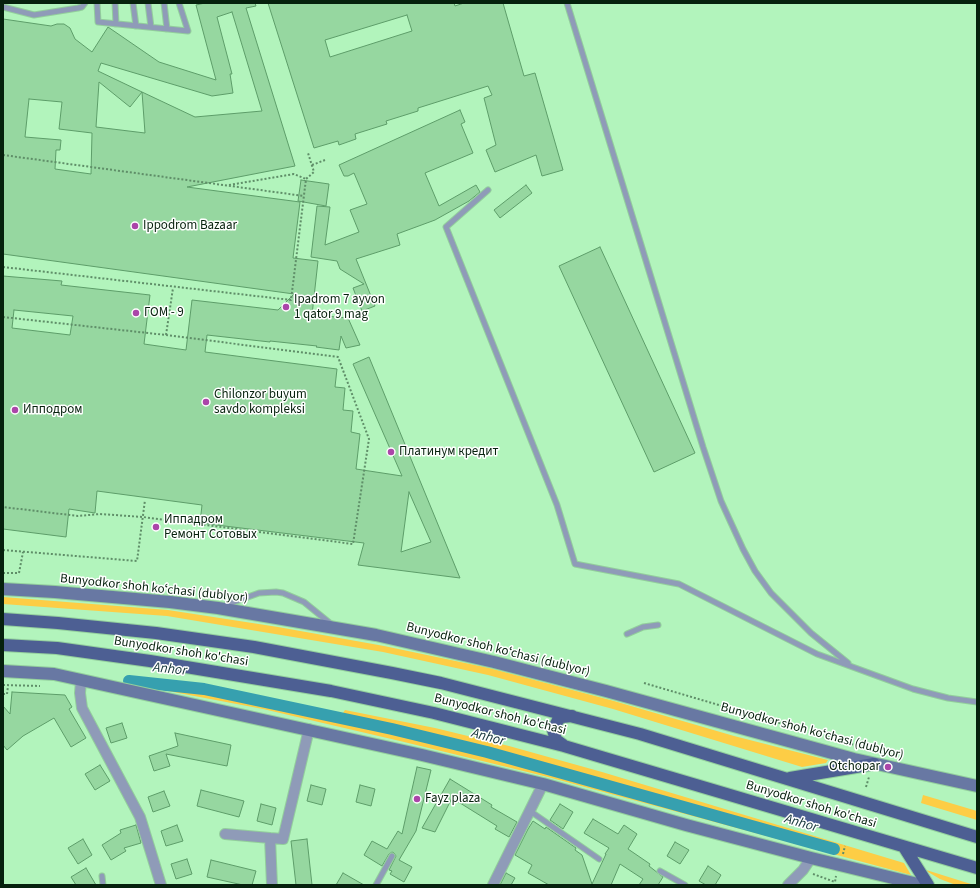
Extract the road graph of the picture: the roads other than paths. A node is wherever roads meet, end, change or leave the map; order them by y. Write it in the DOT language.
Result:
graph roads {
  1 [pos="85,3"];
  2 [pos="97,3"];
  3 [pos="115,3"];
  4 [pos="133,3"];
  5 [pos="148,3"];
  6 [pos="164,3"];
  7 [pos="179,3"];
  8 [pos="567,3"];
  9 [pos="3,7"];
  10 [pos="116,24"];
  11 [pos="136,26"];
  12 [pos="151,27"];
  13 [pos="167,29"];
  14 [pos="488,190"];
  15 [pos="3,589"];
  16 [pos="218,608"];
  17 [pos="3,619"];
  18 [pos="658,625"];
  19 [pos="334,627"];
  20 [pos="627,634"];
  21 [pos="3,645"];
  22 [pos="852,666"];
  23 [pos="3,671"];
  24 [pos="81,681"];
  25 [pos="977,702"];
  26 [pos="573,716"];
  27 [pos="309,729"];
  28 [pos="564,746"];
  29 [pos="874,764"];
  30 [pos="786,779"];
  31 [pos="543,784"];
  32 [pos="977,786"];
  33 [pos="530,811"];
  34 [pos="225,834"];
  35 [pos="977,837"];
  36 [pos="270,838"];
  37 [pos="904,847"];
  38 [pos="392,856"];
  39 [pos="811,858"];
  40 [pos="599,859"];
  41 [pos="976,868"];
  42 [pos="660,871"];
  43 [pos="102,876"];
  44 [pos="103,885"];
  45 [pos="161,885"];
  46 [pos="272,885"];
  47 [pos="376,885"];
  48 [pos="493,885"];
  49 [pos="685,885"];
  50 [pos="788,885"];
  51 [pos="922,885"];
  52 [pos="928,885"];
  1 -- 9 [label="lane"];
  2 -- 10 [label="lane"];
  3 -- 10 [label="lane"];
  4 -- 11 [label="lane"];
  5 -- 12 [label="lane"];
  6 -- 13 [label="lane"];
  7 -- 13 [label="lane"];
  8 -- 22 [label="lane"];
  10 -- 11 [label="lane"];
  11 -- 12 [label="lane"];
  12 -- 13 [label="lane"];
  14 -- 22 [label="lane"];
  15 -- 16 [label="street, Bunyodkor shoh koʻchasi (dublyor)"];
  16 -- 19 [label="street, Bunyodkor shoh koʻchasi (dublyor)"];
  16 -- 19 [label="lane"];
  17 -- 26 [label="main road, Bunyodkor shoh ko'chasi"];
  18 -- 20 [label="lane"];
  19 -- 29 [label="street, Bunyodkor shoh koʻchasi (dublyor)"];
  21 -- 28 [label="main road, Bunyodkor shoh ko'chasi"];
  22 -- 25 [label="lane"];
  23 -- 24 [label="street"];
  24 -- 27 [label="street"];
  24 -- 45 [label="street"];
  26 -- 28 [label="main road"];
  26 -- 30 [label="main road, Bunyodkor shoh ko'chasi"];
  27 -- 31 [label="street"];
  27 -- 36 [label="street"];
  28 -- 37 [label="main road, Bunyodkor shoh ko'chasi"];
  29 -- 30 [label="main road"];
  29 -- 32 [label="street, Bunyodkor shoh koʻchasi (dublyor)"];
  30 -- 35 [label="main road, Bunyodkor shoh ko'chasi"];
  31 -- 33 [label="street"];
  31 -- 39 [label="street"];
  33 -- 40 [label="lane"];
  33 -- 48 [label="street"];
  34 -- 36 [label="street"];
  36 -- 46 [label="street"];
  37 -- 41 [label="main road, Bunyodkor shoh ko'chasi"];
  37 -- 52 [label="main road"];
  38 -- 47 [label="lane"];
  39 -- 50 [label="street"];
  39 -- 51 [label="street"];
  42 -- 49 [label="lane"];
  43 -- 44 [label="lane"];
}
